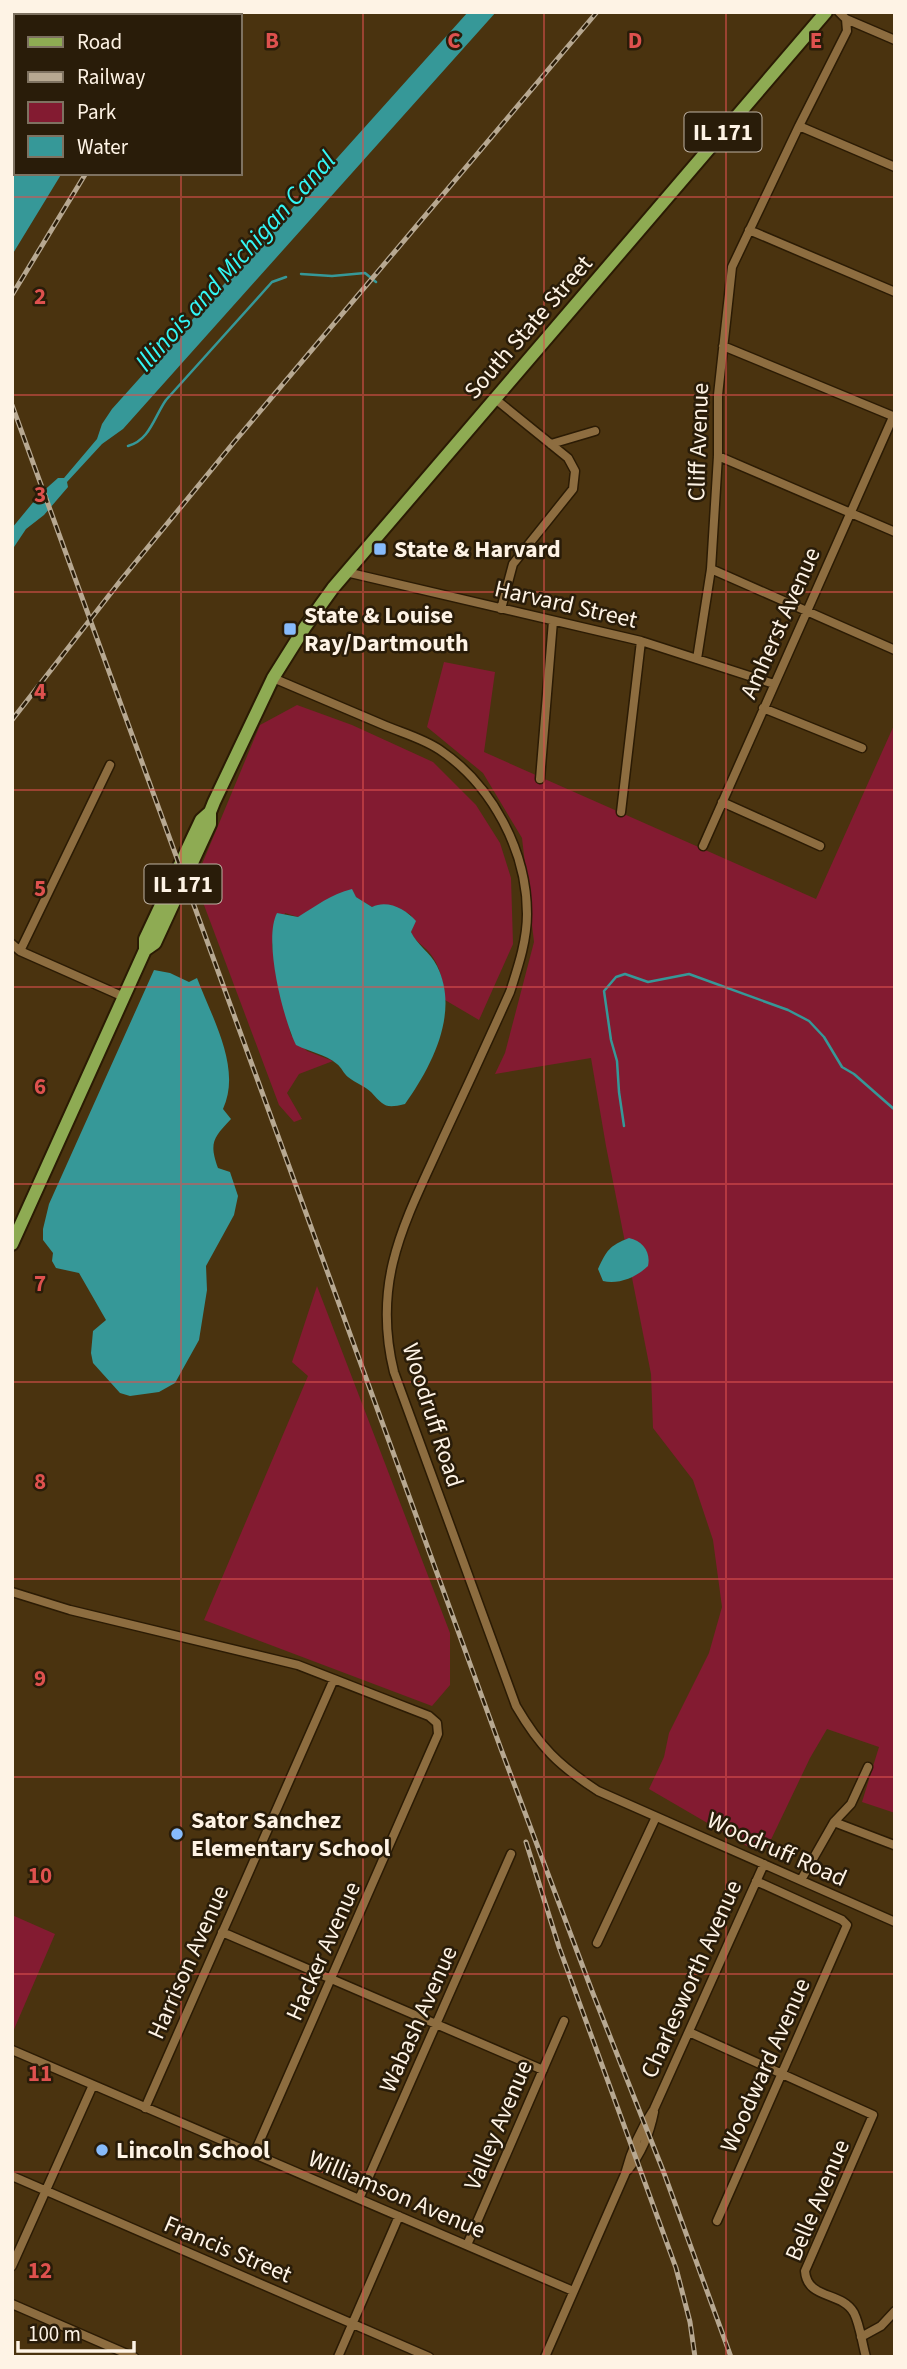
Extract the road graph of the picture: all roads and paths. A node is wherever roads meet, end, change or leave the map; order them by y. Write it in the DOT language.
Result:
graph roads {
  1 [pos="826,12"];
  2 [pos="839,12"];
  3 [pos="846,19"];
  4 [pos="895,40"];
  5 [pos="799,126"];
  6 [pos="895,167"];
  7 [pos="749,230"];
  8 [pos="895,292"];
  9 [pos="723,346"];
  10 [pos="494,398"];
  11 [pos="894,417"];
  12 [pos="595,431"];
  13 [pos="551,444"];
  14 [pos="719,456"];
  15 [pos="850,513"];
  16 [pos="895,533"];
  17 [pos="711,569"];
  18 [pos="346,572"];
  19 [pos="501,609"];
  20 [pos="807,613"];
  21 [pos="553,621"];
  22 [pos="641,641"];
  23 [pos="895,650"];
  24 [pos="697,659"];
  25 [pos="273,678"];
  26 [pos="774,684"];
  27 [pos="763,708"];
  28 [pos="862,748"];
  29 [pos="110,765"];
  30 [pos="540,779"];
  31 [pos="722,802"];
  32 [pos="621,812"];
  33 [pos="703,846"];
  34 [pos="820,846"];
  35 [pos="12,944"];
  36 [pos="20,951"];
  37 [pos="124,997"];
  38 [pos="16,1227"];
  39 [pos="12,1244"];
  40 [pos="12,1592"];
  41 [pos="334,1679"];
  42 [pos="868,1767"];
  43 [pos="656,1817"];
  44 [pos="834,1822"];
  45 [pos="894,1845"];
  46 [pos="511,1854"];
  47 [pos="764,1864"];
  48 [pos="801,1880"];
  49 [pos="756,1881"];
  50 [pos="895,1922"];
  51 [pos="847,1925"];
  52 [pos="222,1932"];
  53 [pos="597,1942"];
  54 [pos="332,1979"];
  55 [pos="564,2021"];
  56 [pos="438,2024"];
  57 [pos="689,2032"];
  58 [pos="12,2050"];
  59 [pos="543,2070"];
  60 [pos="781,2074"];
  61 [pos="93,2085"];
  62 [pos="145,2108"];
  63 [pos="254,2154"];
  64 [pos="12,2176"];
  65 [pos="46,2191"];
  66 [pos="359,2199"];
  67 [pos="399,2216"];
  68 [pos="717,2221"];
  69 [pos="467,2245"];
  70 [pos="12,2266"];
  71 [pos="573,2291"];
  72 [pos="12,2304"];
  73 [pos="895,2311"];
  74 [pos="353,2324"];
  75 [pos="860,2337"];
  76 [pos="134,2357"];
  77 [pos="338,2357"];
  78 [pos="429,2357"];
  79 [pos="545,2357"];
  80 [pos="866,2357"];
  1 -- 10 [label="main road, South State Street / IL 171"];
  2 -- 3 [label="street"];
  3 -- 4 [label="street"];
  3 -- 5 [label="street, Cliff Avenue"];
  5 -- 6 [label="street"];
  5 -- 7 [label="street, Cliff Avenue"];
  7 -- 8 [label="street"];
  7 -- 9 [label="street, Cliff Avenue"];
  9 -- 11 [label="street"];
  9 -- 14 [label="street, Cliff Avenue"];
  10 -- 13 [label="street"];
  10 -- 18 [label="main road, South State Street / IL 171"];
  11 -- 15 [label="street, Amherst Avenue"];
  12 -- 13 [label="street"];
  13 -- 19 [label="street"];
  14 -- 15 [label="street"];
  14 -- 17 [label="street, Cliff Avenue"];
  15 -- 16 [label="street"];
  15 -- 20 [label="street, Amherst Avenue"];
  17 -- 20 [label="street"];
  17 -- 24 [label="street, Cliff Avenue"];
  18 -- 19 [label="street, Harvard Street"];
  18 -- 25 [label="main road, South State Street / IL 171"];
  19 -- 21 [label="street, Harvard Street"];
  20 -- 23 [label="street"];
  20 -- 26 [label="street, Amherst Avenue"];
  21 -- 22 [label="street, Harvard Street"];
  21 -- 30 [label="street"];
  22 -- 24 [label="street, Harvard Street"];
  22 -- 32 [label="street"];
  24 -- 26 [label="street, Harvard Street"];
  25 -- 37 [label="main road, IL 171"];
  25 -- 43 [label="street, Woodruff Road"];
  26 -- 27 [label="street, Amherst Avenue"];
  27 -- 28 [label="street"];
  27 -- 31 [label="street, Amherst Avenue"];
  29 -- 36 [label="street"];
  31 -- 33 [label="street, Amherst Avenue"];
  31 -- 34 [label="street"];
  35 -- 36 [label="street"];
  36 -- 37 [label="street"];
  37 -- 38 [label="main road, IL 171"];
  38 -- 39 [label="main road, IL 171"];
  40 -- 41 [label="street"];
  41 -- 52 [label="street, Harrison Avenue"];
  41 -- 54 [label="street, Hacker Avenue"];
  42 -- 44 [label="street"];
  43 -- 47 [label="street, Woodruff Road"];
  43 -- 53 [label="street"];
  44 -- 45 [label="street"];
  44 -- 48 [label="street"];
  46 -- 56 [label="street, Wabash Avenue"];
  47 -- 48 [label="street, Woodruff Road"];
  47 -- 49 [label="street, Charlesworth Avenue"];
  48 -- 50 [label="street, Woodruff Road"];
  49 -- 51 [label="street, Woodruff Road"];
  49 -- 57 [label="street, Charlesworth Avenue"];
  51 -- 60 [label="street, Woodward Avenue"];
  52 -- 54 [label="street"];
  52 -- 62 [label="street, Harrison Avenue"];
  54 -- 56 [label="street"];
  54 -- 63 [label="street, Hacker Avenue"];
  55 -- 59 [label="street, Valley Avenue"];
  56 -- 59 [label="street"];
  56 -- 66 [label="street, Wabash Avenue"];
  57 -- 60 [label="street"];
  57 -- 71 [label="street, Charlesworth Avenue"];
  58 -- 61 [label="street, Williamson Avenue"];
  59 -- 69 [label="street, Valley Avenue"];
  60 -- 68 [label="street, Woodward Avenue"];
  60 -- 75 [label="street, Belle Avenue"];
  61 -- 62 [label="street, Williamson Avenue"];
  61 -- 65 [label="street"];
  62 -- 63 [label="street, Williamson Avenue"];
  63 -- 66 [label="street, Williamson Avenue"];
  64 -- 65 [label="street, Francis Street"];
  65 -- 70 [label="street"];
  65 -- 74 [label="street, Francis Street"];
  66 -- 67 [label="street, Williamson Avenue"];
  67 -- 69 [label="street, Williamson Avenue"];
  67 -- 74 [label="street"];
  69 -- 71 [label="street, Williamson Avenue"];
  71 -- 79 [label="street, Charlesworth Avenue"];
  72 -- 76 [label="street"];
  73 -- 75 [label="street"];
  74 -- 77 [label="street"];
  74 -- 78 [label="street, Francis Street"];
  75 -- 80 [label="street, Belle Avenue"];
}
